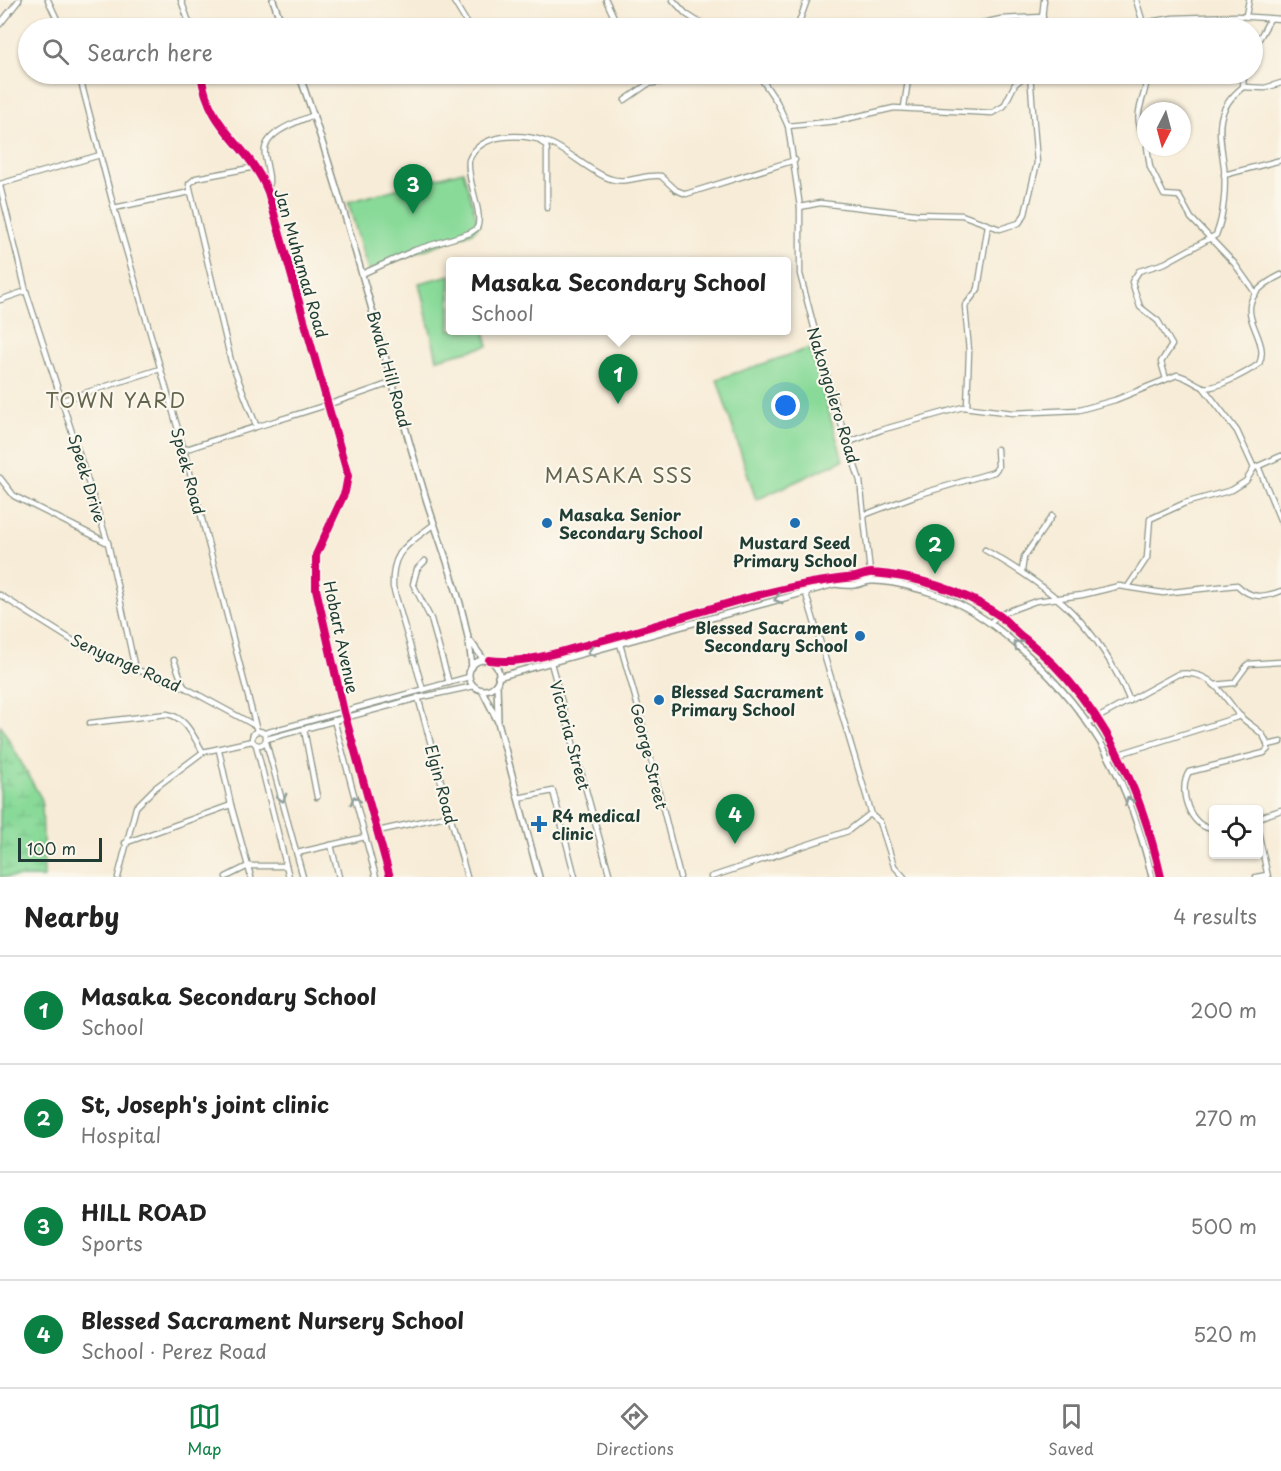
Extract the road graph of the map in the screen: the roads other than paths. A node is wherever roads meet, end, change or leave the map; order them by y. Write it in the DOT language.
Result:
graph roads {
  1 [pos="19,0"];
  2 [pos="48,0"];
  3 [pos="181,0"];
  4 [pos="273,0"];
  5 [pos="453,0"];
  6 [pos="606,0"];
  7 [pos="673,0"];
  8 [pos="807,0"];
  9 [pos="1044,0"];
  10 [pos="1136,0"];
  11 [pos="1249,0"];
  12 [pos="1246,15"];
  13 [pos="1042,16"];
  14 [pos="56,18"];
  15 [pos="187,18"];
  16 [pos="279,18"];
  17 [pos="464,18"];
  18 [pos="614,18"];
  19 [pos="692,18"];
  20 [pos="801,18"];
  21 [pos="1015,18"];
  22 [pos="1141,18"];
  23 [pos="1173,18"];
  24 [pos="1270,19"];
  25 [pos="1281,19"];
  26 [pos="0,24"];
  27 [pos="1263,32"];
  28 [pos="1281,83"];
  29 [pos="82,84"];
  30 [pos="203,84"];
  31 [pos="303,84"];
  32 [pos="648,84"];
  33 [pos="767,84"];
  34 [pos="907,84"];
  35 [pos="1015,84"];
  36 [pos="1030,84"];
  37 [pos="1147,84"];
  38 [pos="1243,84"];
  39 [pos="1243,87"];
  40 [pos="625,100"];
  41 [pos="1142,102"];
  42 [pos="904,107"];
  43 [pos="314,115"];
  44 [pos="788,126"];
  45 [pos="538,140"];
  46 [pos="100,155"];
  47 [pos="1148,156"];
  48 [pos="795,160"];
  49 [pos="1281,160"];
  50 [pos="256,167"];
  51 [pos="1224,176"];
  52 [pos="0,185"];
  53 [pos="190,192"];
  54 [pos="268,192"];
  55 [pos="800,207"];
  56 [pos="114,208"];
  57 [pos="546,208"];
  58 [pos="988,225"];
  59 [pos="1211,239"];
  60 [pos="362,274"];
  61 [pos="1281,275"];
  62 [pos="26,291"];
  63 [pos="1254,291"];
  64 [pos="0,300"];
  65 [pos="160,369"];
  66 [pos="1166,379"];
  67 [pos="393,382"];
  68 [pos="1203,387"];
  69 [pos="63,400"];
  70 [pos="330,406"];
  71 [pos="968,407"];
  72 [pos="256,426"];
  73 [pos="847,443"];
  74 [pos="998,449"];
  75 [pos="184,450"];
  76 [pos="1281,456"];
  77 [pos="1256,467"];
  78 [pos="0,478"];
  79 [pos="864,515"];
  80 [pos="1052,516"];
  81 [pos="1281,522"];
  82 [pos="434,524"];
  83 [pos="108,543"];
  84 [pos="985,550"];
  85 [pos="425,561"];
  86 [pos="870,572"];
  87 [pos="1022,572"];
  88 [pos="871,581"];
  89 [pos="1129,585"];
  90 [pos="805,591"];
  91 [pos="1281,591"];
  92 [pos="0,595"];
  93 [pos="1060,598"];
  94 [pos="998,615"];
  95 [pos="991,622"];
  96 [pos="618,637"];
  97 [pos="469,638"];
  98 [pos="620,644"];
  99 [pos="174,660"];
  100 [pos="487,660"];
  101 [pos="1281,662"];
  102 [pos="551,663"];
  103 [pos="472,667"];
  104 [pos="135,669"];
  105 [pos="469,677"];
  106 [pos="498,680"];
  107 [pos="449,683"];
  108 [pos="1214,685"];
  109 [pos="474,686"];
  110 [pos="184,687"];
  111 [pos="423,690"];
  112 [pos="482,690"];
  113 [pos="416,692"];
  114 [pos="418,698"];
  115 [pos="1130,701"];
  116 [pos="345,715"];
  117 [pos="1241,716"];
  118 [pos="333,718"];
  119 [pos="1099,718"];
  120 [pos="498,722"];
  121 [pos="1090,722"];
  122 [pos="90,723"];
  123 [pos="254,725"];
  124 [pos="304,729"];
  125 [pos="257,731"];
  126 [pos="266,738"];
  127 [pos="1281,742"];
  128 [pos="254,743"];
  129 [pos="1268,745"];
  130 [pos="219,750"];
  131 [pos="203,752"];
  132 [pos="1119,754"];
  133 [pos="1110,757"];
  134 [pos="317,797"];
  135 [pos="518,798"];
  136 [pos="231,805"];
  137 [pos="1281,810"];
  138 [pos="450,815"];
  139 [pos="872,815"];
  140 [pos="1263,816"];
  141 [pos="1209,827"];
  142 [pos="378,831"];
  143 [pos="365,837"];
  144 [pos="125,843"];
  145 [pos="331,845"];
  146 [pos="297,854"];
  147 [pos="1263,854"];
  148 [pos="248,866"];
  149 [pos="286,866"];
  150 [pos="1268,876"];
  151 [pos="118,877"];
  152 [pos="226,877"];
  153 [pos="251,877"];
  154 [pos="289,877"];
  155 [pos="303,877"];
  156 [pos="339,877"];
  157 [pos="376,877"];
  158 [pos="390,877"];
  159 [pos="467,877"];
  160 [pos="538,877"];
  161 [pos="575,877"];
  162 [pos="610,877"];
  163 [pos="680,877"];
  164 [pos="711,877"];
  165 [pos="904,877"];
  166 [pos="1152,877"];
  167 [pos="1161,877"];
  168 [pos="1256,877"];
  1 -- 26 [label="street"];
  2 -- 14 [label="street"];
  3 -- 15 [label="street"];
  4 -- 16 [label="street"];
  5 -- 17 [label="street"];
  6 -- 18 [label="street"];
  7 -- 19 [label="street"];
  8 -- 20 [label="street"];
  9 -- 13 [label="street"];
  10 -- 22 [label="street"];
  11 -- 12 [label="street"];
  12 -- 23 [label="street"];
  12 -- 24 [label="street"];
  13 -- 21 [label="street"];
  24 -- 25 [label="street"];
  24 -- 27 [label="street"];
  28 -- 39 [label="street"];
  29 -- 46 [label="street, Speek Road"];
  30 -- 50 [label="street, Jan Muhamad Road"];
  31 -- 43 [label="street, Bwala Hill Road"];
  32 -- 40 [label="street"];
  33 -- 44 [label="street, Nakongolero Road"];
  34 -- 42 [label="street"];
  35 -- 42 [label="street"];
  36 -- 58 [label="street"];
  37 -- 41 [label="street"];
  38 -- 39 [label="street"];
  39 -- 51 [label="street"];
  42 -- 44 [label="street"];
  43 -- 54 [label="street"];
  43 -- 60 [label="street, Bwala Hill Road"];
  44 -- 48 [label="street, Nakongolero Road"];
  45 -- 48 [label="street"];
  45 -- 57 [label="street"];
  45 -- 60 [label="street"];
  46 -- 52 [label="street"];
  46 -- 56 [label="street, Speek Road"];
  47 -- 59 [label="street"];
  48 -- 55 [label="street, Nakongolero Road"];
  49 -- 51 [label="street"];
  50 -- 53 [label="street"];
  50 -- 54 [label="street, Jan Muhamad Road"];
  51 -- 59 [label="street"];
  52 -- 62 [label="street, Speek Drive"];
  53 -- 56 [label="street"];
  53 -- 72 [label="street"];
  54 -- 70 [label="street, Jan Muhamad Road"];
  55 -- 58 [label="street"];
  55 -- 73 [label="street, Nakongolero Road"];
  56 -- 65 [label="street, Speek Road"];
  58 -- 71 [label="street"];
  59 -- 63 [label="street"];
  59 -- 66 [label="street"];
  60 -- 67 [label="street, Bwala Hill Road"];
  61 -- 63 [label="street"];
  62 -- 64 [label="street"];
  62 -- 69 [label="street, Speek Drive"];
  63 -- 68 [label="street"];
  65 -- 69 [label="street"];
  65 -- 75 [label="street, Speek Road"];
  66 -- 68 [label="street"];
  66 -- 71 [label="street"];
  67 -- 70 [label="street"];
  67 -- 82 [label="street, Bwala Hill Road"];
  68 -- 77 [label="street"];
  69 -- 83 [label="street, Speek Drive"];
  70 -- 72 [label="street"];
  70 -- 116 [label="street, Hobart Avenue"];
  71 -- 73 [label="street"];
  72 -- 75 [label="street"];
  73 -- 79 [label="street, Nakongolero Road"];
  74 -- 79 [label="street"];
  75 -- 123 [label="street, Speek Road"];
  76 -- 77 [label="street"];
  77 -- 81 [label="street"];
  77 -- 89 [label="street"];
  78 -- 83 [label="street"];
  79 -- 86 [label="street, Nakongolero Road"];
  80 -- 87 [label="street"];
  82 -- 97 [label="street, Bwala Hill Road"];
  82 -- 111 [label="street"];
  83 -- 104 [label="street, Speek Drive"];
  84 -- 87 [label="street"];
  85 -- 107 [label="street"];
  86 -- 88 [label="street, Nakongolero Road"];
  86 -- 94 [label="street"];
  86 -- 96 [label="street"];
  87 -- 93 [label="street"];
  88 -- 90 [label="street"];
  88 -- 95 [label="street"];
  89 -- 91 [label="street"];
  89 -- 93 [label="street"];
  90 -- 98 [label="street, one-way"];
  90 -- 139 [label="street"];
  92 -- 104 [label="street, Senyange Road"];
  93 -- 94 [label="street"];
  93 -- 115 [label="street"];
  94 -- 95 [label="street"];
  94 -- 119 [label="street"];
  121 -- 95 [label="street, one-way"];
  96 -- 98 [label="street, George Street"];
  96 -- 100 [label="street"];
  97 -- 100 [label="street"];
  97 -- 103 [label="street, Bwala Hill Road"];
  98 -- 102 [label="street, one-way"];
  98 -- 163 [label="street, George Street"];
  99 -- 110 [label="street"];
  100 -- 103 [label="street"];
  100 -- 106 [label="street"];
  101 -- 108 [label="street"];
  102 -- 106 [label="street"];
  102 -- 162 [label="street, Victoria Street"];
  103 -- 105 [label="street"];
  104 -- 110 [label="street, Senyange Road"];
  105 -- 107 [label="street"];
  105 -- 109 [label="street"];
  106 -- 112 [label="street"];
  106 -- 120 [label="street"];
  107 -- 111 [label="street"];
  108 -- 115 [label="street"];
  108 -- 117 [label="street"];
  109 -- 112 [label="street"];
  109 -- 114 [label="street"];
  110 -- 123 [label="street, Senyange Road"];
  111 -- 113 [label="street"];
  112 -- 120 [label="street"];
  113 -- 114 [label="street, Elgin Road"];
  113 -- 116 [label="street"];
  114 -- 116 [label="street"];
  114 -- 138 [label="street, Elgin Road"];
  115 -- 119 [label="street"];
  116 -- 118 [label="street"];
  116 -- 142 [label="street, Hobart Avenue"];
  117 -- 129 [label="street"];
  117 -- 132 [label="street"];
  118 -- 124 [label="street"];
  118 -- 126 [label="street"];
  143 -- 118 [label="street, one-way"];
  119 -- 121 [label="street"];
  119 -- 132 [label="street"];
  120 -- 135 [label="street"];
  121 -- 133 [label="street"];
  122 -- 131 [label="street"];
  123 -- 125 [label="street, Speek Road"];
  124 -- 126 [label="street"];
  124 -- 134 [label="street"];
  125 -- 126 [label="street"];
  125 -- 128 [label="street"];
  126 -- 128 [label="street"];
  126 -- 146 [label="street, one-way"];
  127 -- 129 [label="street"];
  128 -- 130 [label="street"];
  128 -- 149 [label="street"];
  129 -- 141 [label="street"];
  130 -- 131 [label="street"];
  130 -- 136 [label="street"];
  131 -- 144 [label="street"];
  132 -- 133 [label="street"];
  132 -- 167 [label="street"];
  166 -- 133 [label="street, one-way"];
  135 -- 160 [label="street"];
  135 -- 161 [label="street"];
  136 -- 144 [label="street"];
  136 -- 148 [label="street"];
  137 -- 140 [label="street"];
  138 -- 142 [label="street"];
  138 -- 159 [label="street, Elgin Road"];
  139 -- 164 [label="street"];
  139 -- 165 [label="street"];
  142 -- 158 [label="street, Hobart Avenue"];
  143 -- 145 [label="street"];
  143 -- 157 [label="street"];
  144 -- 151 [label="street"];
  145 -- 146 [label="street"];
  145 -- 156 [label="street"];
  146 -- 155 [label="street"];
  147 -- 150 [label="street"];
  148 -- 149 [label="street"];
  148 -- 152 [label="street"];
  148 -- 153 [label="street"];
  149 -- 154 [label="street"];
  150 -- 168 [label="street"];
}
